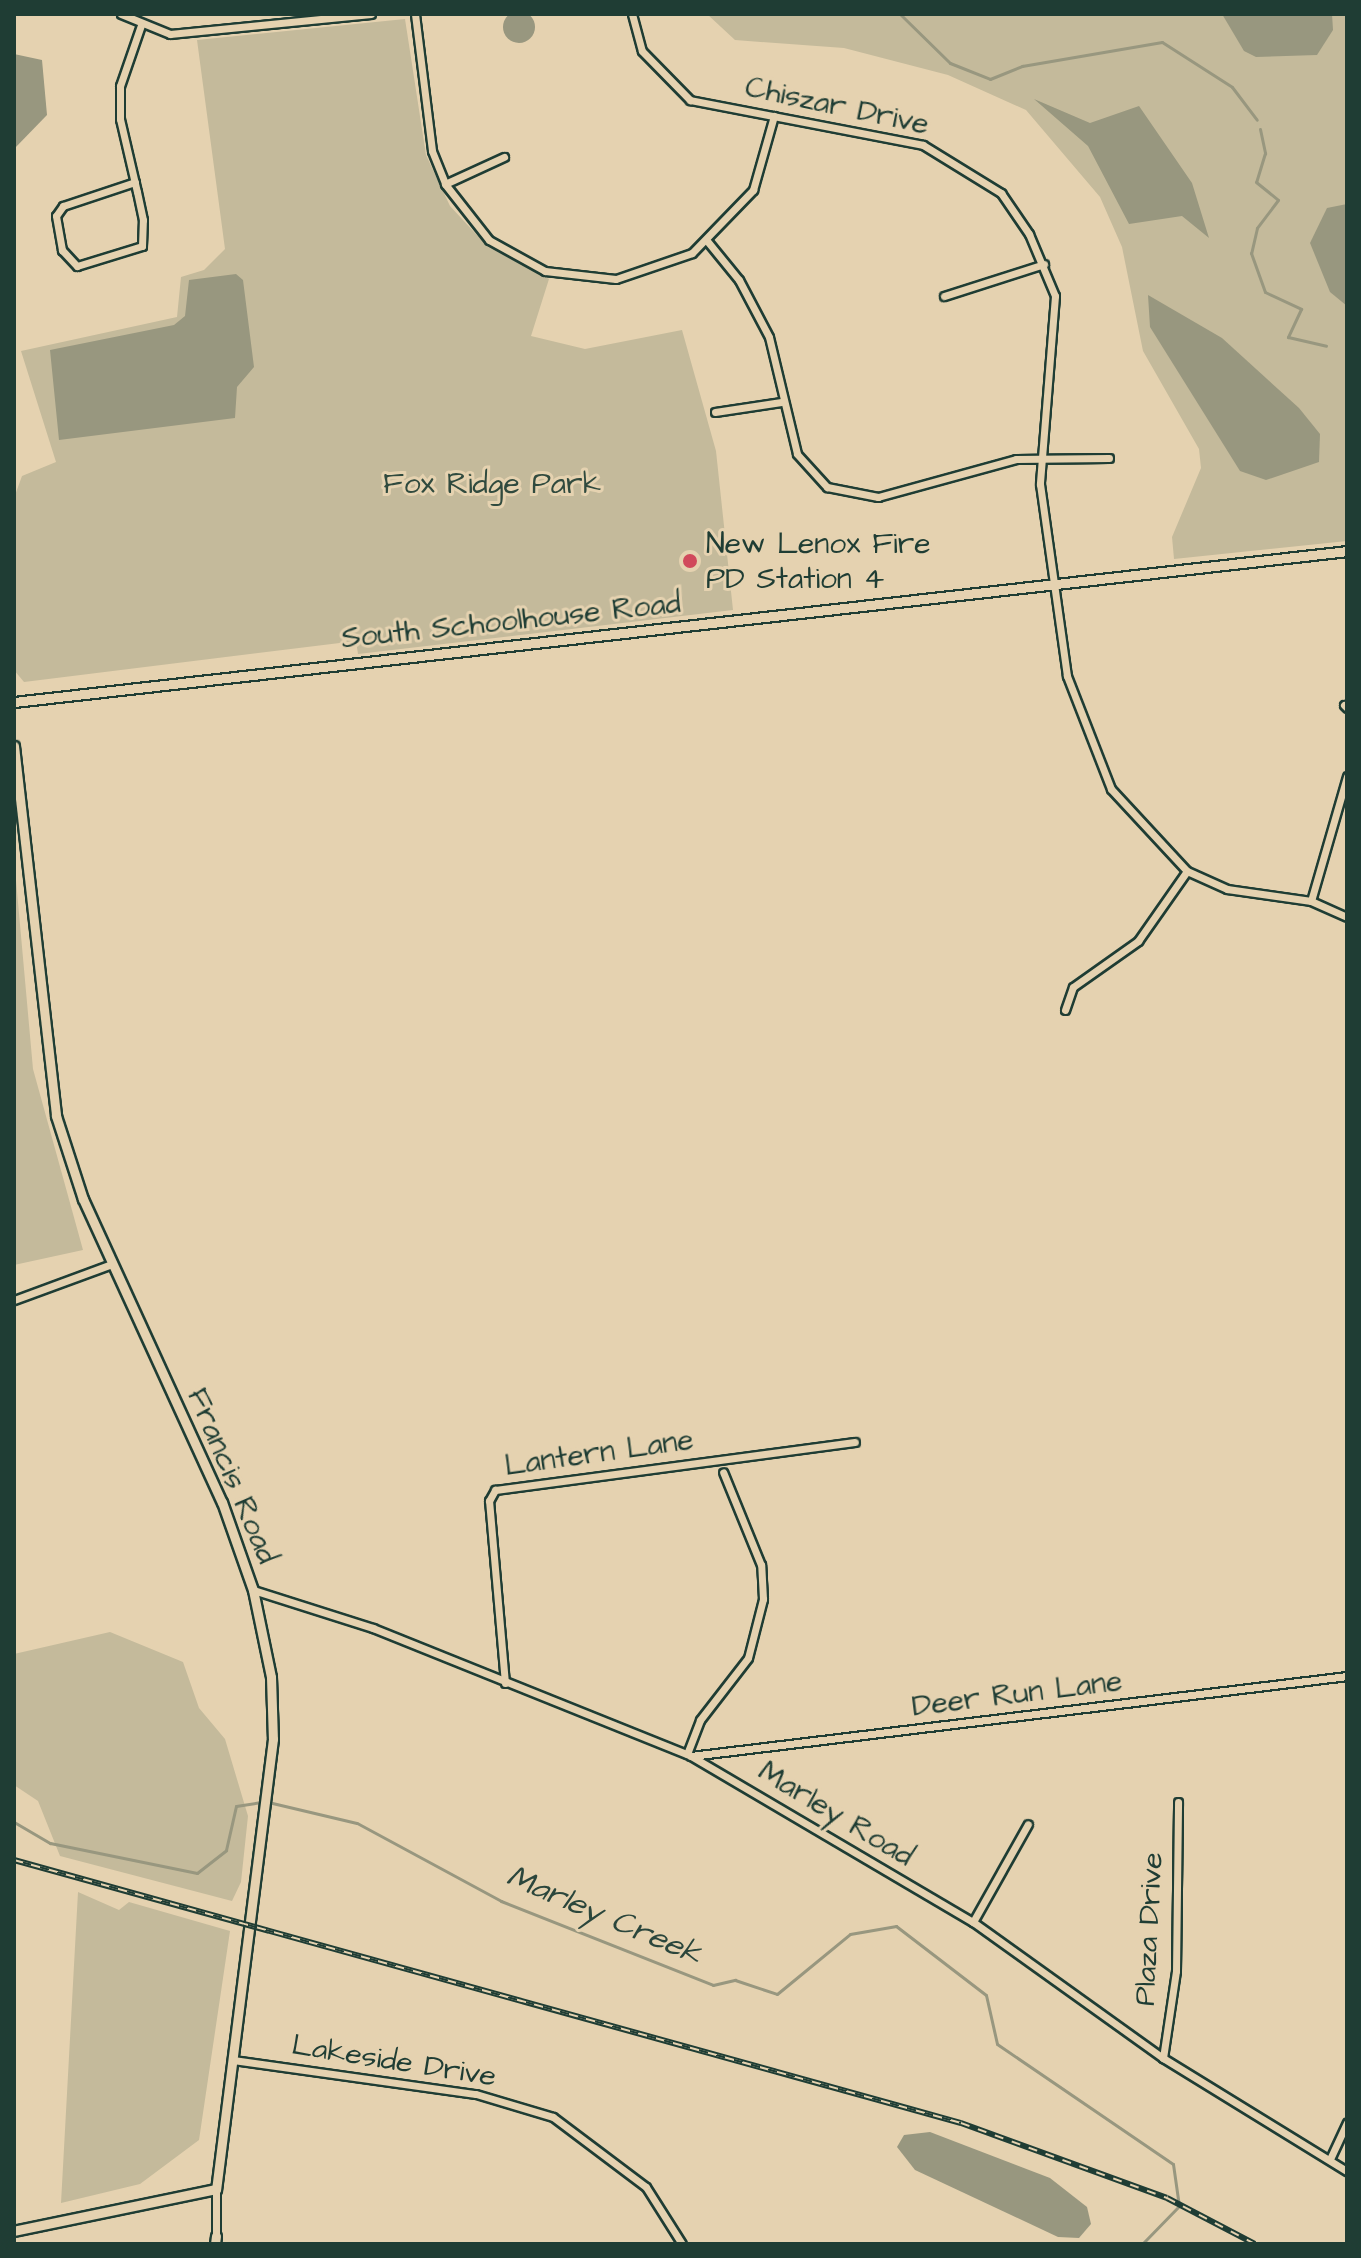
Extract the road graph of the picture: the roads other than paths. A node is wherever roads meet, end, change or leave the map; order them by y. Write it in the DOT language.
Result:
graph roads {
  1 [pos="121,14"];
  2 [pos="371,14"];
  3 [pos="415,14"];
  4 [pos="632,14"];
  5 [pos="141,25"];
  6 [pos="774,116"];
  7 [pos="504,157"];
  8 [pos="135,182"];
  9 [pos="445,184"];
  10 [pos="708,242"];
  11 [pos="1044,264"];
  12 [pos="944,296"];
  13 [pos="781,402"];
  14 [pos="715,412"];
  15 [pos="1109,458"];
  16 [pos="1043,464"];
  17 [pos="1347,551"];
  18 [pos="1058,582"];
  19 [pos="14,702"];
  20 [pos="14,746"];
  21 [pos="1347,776"];
  22 [pos="1187,871"];
  23 [pos="1311,901"];
  24 [pos="1347,917"];
  25 [pos="1065,1010"];
  26 [pos="112,1264"];
  27 [pos="14,1300"];
  28 [pos="855,1442"];
  29 [pos="723,1472"];
  30 [pos="253,1590"];
  31 [pos="1347,1676"];
  32 [pos="505,1683"];
  33 [pos="689,1755"];
  34 [pos="1178,1802"];
  35 [pos="1028,1824"];
  36 [pos="973,1922"];
  37 [pos="1163,2058"];
  38 [pos="233,2060"];
  39 [pos="1347,2123"];
  40 [pos="1330,2159"];
  41 [pos="1347,2171"];
  42 [pos="216,2189"];
  43 [pos="14,2231"];
  44 [pos="216,2240"];
  45 [pos="682,2244"];
  1 -- 5 [label="street"];
  2 -- 5 [label="street"];
  3 -- 9 [label="street"];
  4 -- 6 [label="street, Chiszar Drive"];
  5 -- 8 [label="street"];
  6 -- 10 [label="street"];
  6 -- 11 [label="street, Chiszar Drive"];
  7 -- 9 [label="street"];
  8 -- 8 [label="street"];
  9 -- 10 [label="street"];
  10 -- 13 [label="street"];
  11 -- 12 [label="street"];
  11 -- 16 [label="street, Chiszar Drive"];
  13 -- 14 [label="street"];
  13 -- 16 [label="street"];
  15 -- 16 [label="street"];
  16 -- 18 [label="street, Chiszar Drive"];
  17 -- 18 [label="street, South Schoolhouse Road"];
  18 -- 19 [label="street, South Schoolhouse Road"];
  18 -- 22 [label="street, Chiszar Drive"];
  20 -- 26 [label="street, Francis Road"];
  21 -- 23 [label="street"];
  22 -- 23 [label="street"];
  22 -- 25 [label="street"];
  23 -- 24 [label="street"];
  26 -- 27 [label="street"];
  26 -- 30 [label="street, Francis Road"];
  28 -- 32 [label="street, Lantern Lane"];
  29 -- 33 [label="street"];
  30 -- 32 [label="street, Marley Road"];
  30 -- 38 [label="street, Francis Road"];
  31 -- 33 [label="street, Deer Run Lane"];
  32 -- 33 [label="street, Marley Road"];
  33 -- 36 [label="street, Marley Road"];
  34 -- 37 [label="street, Plaza Drive"];
  35 -- 36 [label="street"];
  36 -- 37 [label="street, Marley Road"];
  37 -- 40 [label="street, Marley Road"];
  38 -- 42 [label="street, Francis Road"];
  38 -- 45 [label="street, Lakeside Drive"];
  39 -- 40 [label="street"];
  40 -- 41 [label="street, Marley Road"];
  42 -- 43 [label="street"];
  42 -- 44 [label="street, Francis Road"];
}
